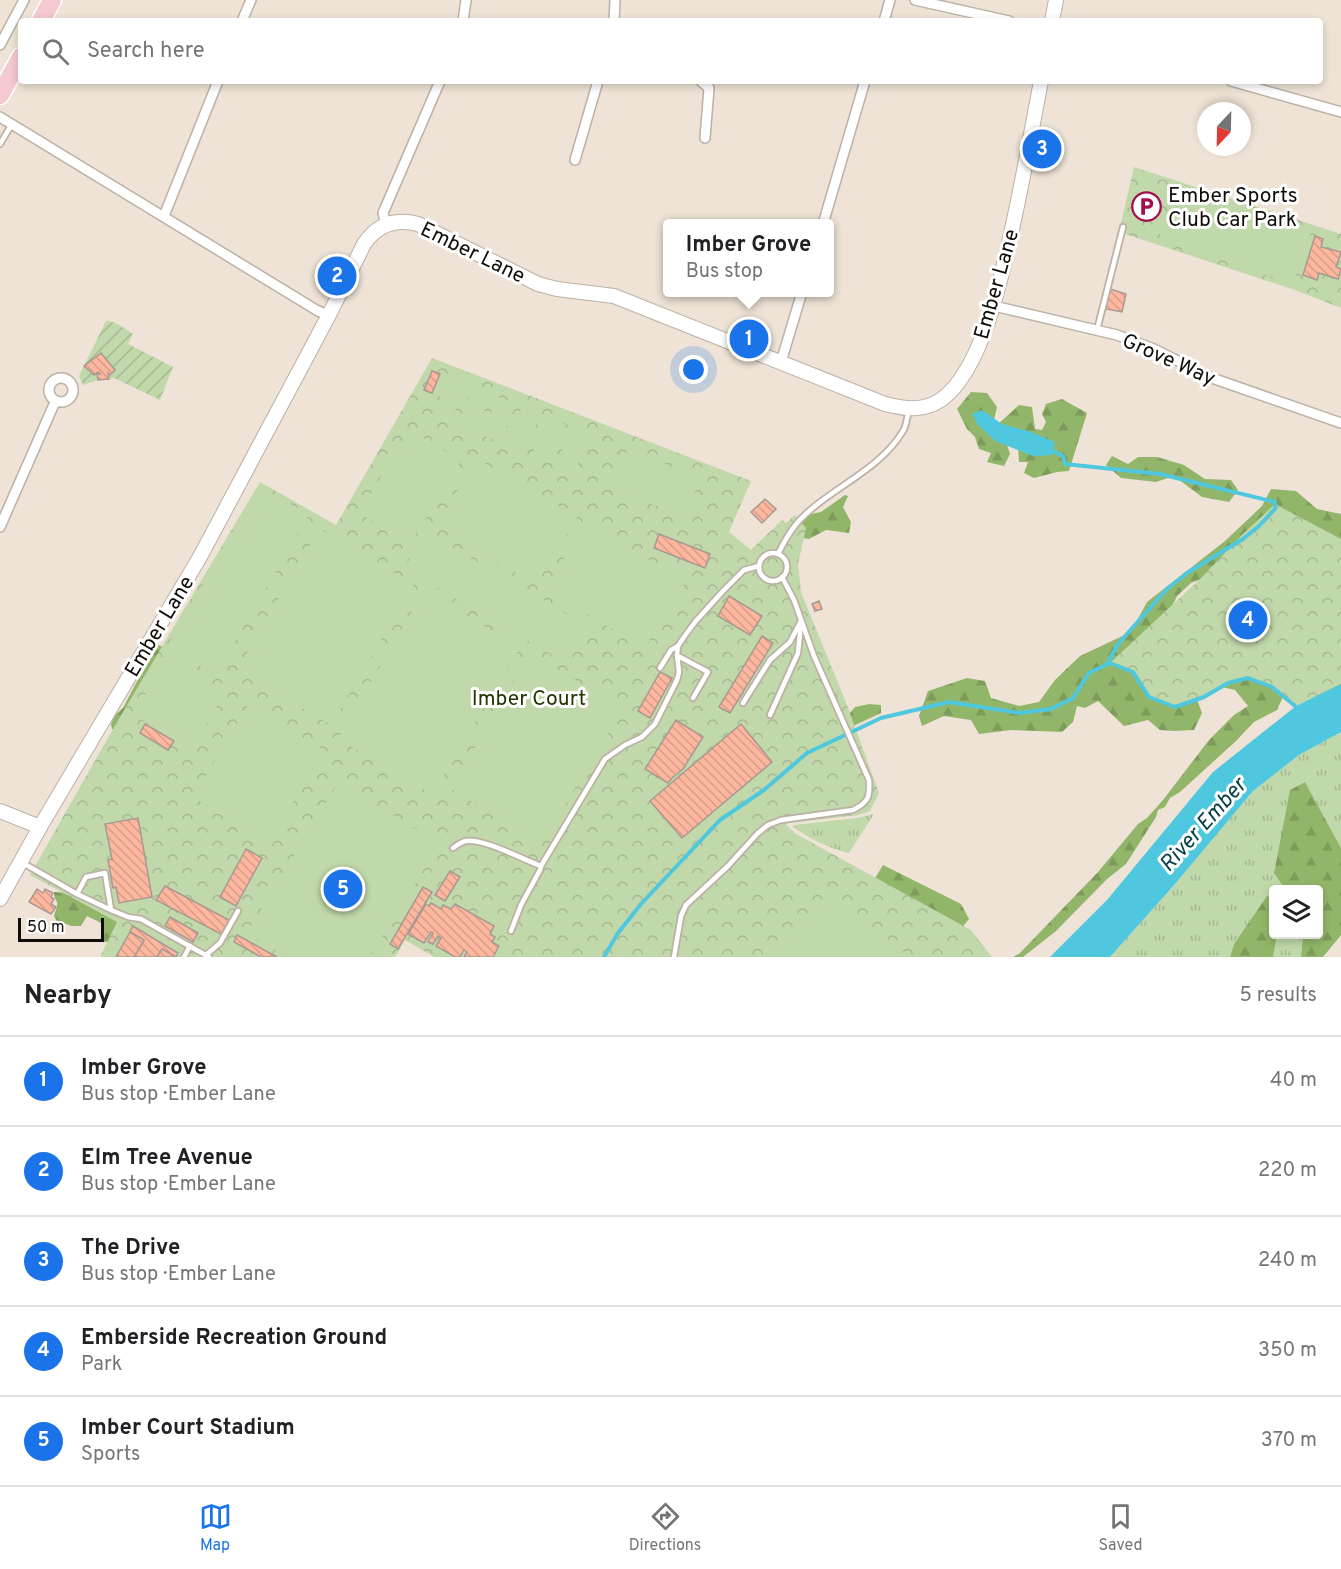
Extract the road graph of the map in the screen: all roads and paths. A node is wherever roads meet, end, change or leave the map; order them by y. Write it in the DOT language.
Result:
graph roads {
  1 [pos="24,0"];
  2 [pos="52,0"];
  3 [pos="251,0"];
  4 [pos="466,0"];
  5 [pos="615,0"];
  6 [pos="890,0"];
  7 [pos="915,0"];
  8 [pos="1056,0"];
  9 [pos="43,18"];
  10 [pos="243,18"];
  11 [pos="463,18"];
  12 [pos="614,18"];
  13 [pos="885,18"];
  14 [pos="996,18"];
  15 [pos="1053,18"];
  16 [pos="0,45"];
  17 [pos="18,62"];
  18 [pos="217,84"];
  19 [pos="439,84"];
  20 [pos="597,84"];
  21 [pos="704,84"];
  22 [pos="865,84"];
  23 [pos="1040,84"];
  24 [pos="1242,84"];
  25 [pos="0,95"];
  26 [pos="1341,112"];
  27 [pos="0,117"];
  28 [pos="12,124"];
  29 [pos="705,138"];
  30 [pos="0,144"];
  31 [pos="575,160"];
  32 [pos="164,216"];
  33 [pos="825,219"];
  34 [pos="386,224"];
  35 [pos="1123,227"];
  36 [pos="800,297"];
  37 [pos="994,306"];
  38 [pos="328,315"];
  39 [pos="1097,330"];
  40 [pos="781,362"];
  41 [pos="55,402"];
  42 [pos="909,409"];
  43 [pos="1341,423"];
  44 [pos="0,526"];
  45 [pos="778,554"];
  46 [pos="759,566"];
  47 [pos="782,577"];
  48 [pos="801,621"];
  49 [pos="678,646"];
  50 [pos="678,656"];
  51 [pos="660,668"];
  52 [pos="693,698"];
  53 [pos="743,703"];
  54 [pos="770,716"];
  55 [pos="0,811"];
  56 [pos="40,827"];
  57 [pos="453,848"];
  58 [pos="21,862"];
  59 [pos="541,866"];
  60 [pos="77,894"];
  61 [pos="0,899"];
  62 [pos="111,910"];
  63 [pos="238,911"];
  64 [pos="511,931"];
  65 [pos="190,946"];
  66 [pos="207,956"];
  67 [pos="184,957"];
  68 [pos="674,957"];
  1 -- 16 [label="street"];
  2 -- 9 [label="highway"];
  3 -- 10 [label="street"];
  4 -- 11 [label="street"];
  5 -- 12 [label="street"];
  6 -- 13 [label="street"];
  7 -- 14 [label="street"];
  8 -- 15 [label="main road"];
  17 -- 25 [label="highway"];
  18 -- 32 [label="street"];
  19 -- 34 [label="street"];
  20 -- 31 [label="street"];
  21 -- 29 [label="street"];
  22 -- 33 [label="street"];
  23 -- 37 [label="main road, Ember Lane"];
  24 -- 26 [label="street"];
  27 -- 28 [label="street"];
  28 -- 30 [label="lane"];
  28 -- 32 [label="street"];
  32 -- 38 [label="street"];
  34 -- 38 [label="main road, Ember Lane"];
  34 -- 40 [label="main road, Ember Lane"];
  35 -- 39 [label="lane"];
  36 -- 40 [label="street"];
  37 -- 39 [label="street, Grove Way"];
  37 -- 42 [label="main road, Ember Lane"];
  38 -- 56 [label="main road, Ember Lane"];
  39 -- 43 [label="street, Grove Way"];
  40 -- 42 [label="main road, Ember Lane"];
  41 -- 44 [label="street"];
  42 -- 45 [label="lane"];
  45 -- 46 [label="lane"];
  45 -- 47 [label="lane"];
  46 -- 47 [label="lane"];
  46 -- 49 [label="lane"];
  47 -- 48 [label="lane"];
  48 -- 53 [label="lane"];
  48 -- 54 [label="lane"];
  48 -- 68 [label="lane"];
  49 -- 50 [label="lane"];
  49 -- 51 [label="lane"];
  50 -- 52 [label="lane"];
  50 -- 59 [label="lane"];
  55 -- 56 [label="main road"];
  56 -- 58 [label="main road, Ember Lane"];
  57 -- 59 [label="lane"];
  58 -- 60 [label="lane"];
  58 -- 61 [label="main road, Ember Lane"];
  59 -- 64 [label="lane"];
  60 -- 62 [label="lane"];
  60 -- 62 [label="lane"];
  62 -- 65 [label="lane"];
  63 -- 66 [label="lane"];
  65 -- 66 [label="lane"];
  65 -- 67 [label="lane"];
}
